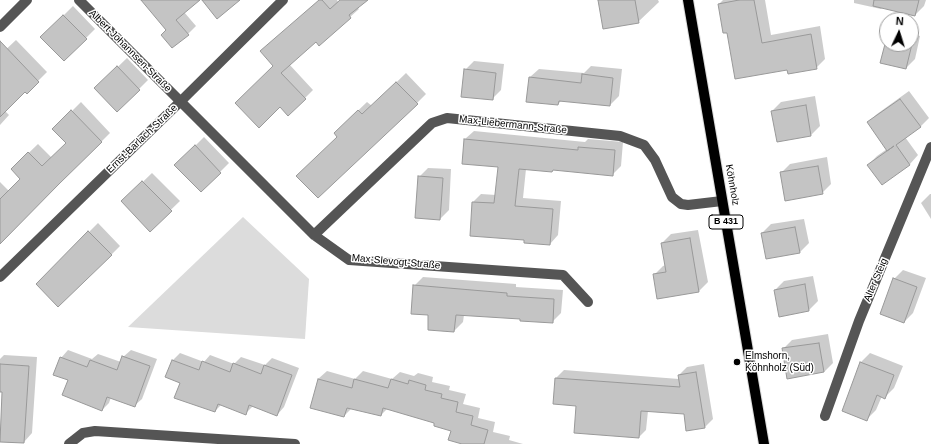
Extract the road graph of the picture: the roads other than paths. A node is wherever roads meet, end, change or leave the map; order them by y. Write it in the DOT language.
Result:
graph roads {
  1 [pos="27,0"];
  2 [pos="79,0"];
  3 [pos="282,0"];
  4 [pos="688,0"];
  5 [pos="0,27"];
  6 [pos="181,101"];
  7 [pos="931,147"];
  8 [pos="722,201"];
  9 [pos="314,235"];
  10 [pos="0,277"];
  11 [pos="588,302"];
  12 [pos="825,416"];
  13 [pos="69,444"];
  14 [pos="295,444"];
  15 [pos="764,444"];
  1 -- 5 [label="street"];
  2 -- 6 [label="street, Albert-Johannsen-Straße"];
  3 -- 6 [label="street, Ernst-Barlach-Straße"];
  4 -- 8 [label="main road, Köhnholz / B 431"];
  6 -- 9 [label="street, Max-Slevogt-Straße"];
  6 -- 10 [label="street, Ernst-Barlach-Straße"];
  7 -- 12 [label="street, Alter Steig"];
  8 -- 9 [label="street, Max-Liebermann-Straße"];
  8 -- 15 [label="main road, Köhnholz / B 431"];
  9 -- 11 [label="street, Max-Slevogt-Straße"];
  13 -- 14 [label="street"];
}
